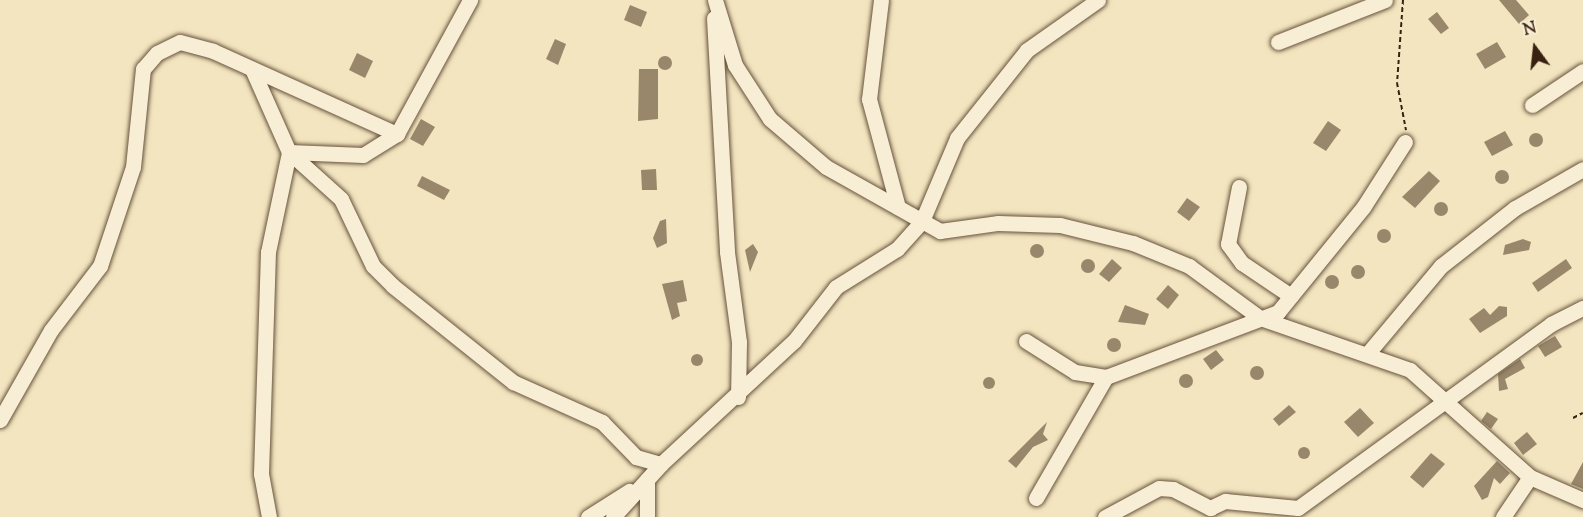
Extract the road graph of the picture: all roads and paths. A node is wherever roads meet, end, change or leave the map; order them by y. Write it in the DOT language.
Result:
graph roads {
  1 [pos="470,0"];
  2 [pos="714,0"];
  3 [pos="880,0"];
  4 [pos="1098,0"];
  5 [pos="1385,0"];
  6 [pos="1403,0"];
  7 [pos="1278,42"];
  8 [pos="252,69"];
  9 [pos="1583,71"];
  10 [pos="1532,105"];
  11 [pos="397,134"];
  12 [pos="1405,142"];
  13 [pos="290,152"];
  14 [pos="1583,169"];
  15 [pos="1239,187"];
  16 [pos="898,207"];
  17 [pos="922,221"];
  18 [pos="1291,296"];
  19 [pos="1583,308"];
  20 [pos="1260,318"];
  21 [pos="1026,341"];
  22 [pos="1368,353"];
  23 [pos="1106,377"];
  24 [pos="738,397"];
  25 [pos="1442,402"];
  26 [pos="1583,413"];
  27 [pos="1573,418"];
  28 [pos="0,420"];
  29 [pos="662,464"];
  30 [pos="1530,477"];
  31 [pos="647,480"];
  32 [pos="1035,498"];
  33 [pos="1583,500"];
  34 [pos="1298,513"];
  35 [pos="269,517"];
  36 [pos="588,517"];
  37 [pos="613,517"];
  38 [pos="647,517"];
  39 [pos="1106,517"];
  40 [pos="1503,517"];
  1 -- 11 [label="street"];
  2 -- 16 [label="street"];
  2 -- 24 [label="street"];
  3 -- 16 [label="street"];
  4 -- 17 [label="street"];
  5 -- 7 [label="street"];
  6 -- 12 [label="path"];
  8 -- 11 [label="street"];
  8 -- 13 [label="street"];
  8 -- 28 [label="street"];
  9 -- 10 [label="street"];
  11 -- 13 [label="street"];
  12 -- 18 [label="street"];
  13 -- 29 [label="street"];
  13 -- 35 [label="street"];
  14 -- 22 [label="street"];
  15 -- 18 [label="street"];
  16 -- 17 [label="street"];
  17 -- 20 [label="street"];
  17 -- 24 [label="street"];
  18 -- 20 [label="street"];
  19 -- 25 [label="street"];
  20 -- 22 [label="street"];
  20 -- 23 [label="street"];
  21 -- 23 [label="street"];
  22 -- 25 [label="street"];
  23 -- 32 [label="street"];
  24 -- 29 [label="street"];
  25 -- 30 [label="street"];
  25 -- 34 [label="street"];
  26 -- 27 [label="path"];
  29 -- 31 [label="street"];
  30 -- 33 [label="street"];
  30 -- 40 [label="street"];
  31 -- 36 [label="street"];
  31 -- 37 [label="street"];
  31 -- 38 [label="street"];
  34 -- 39 [label="street"];
}
